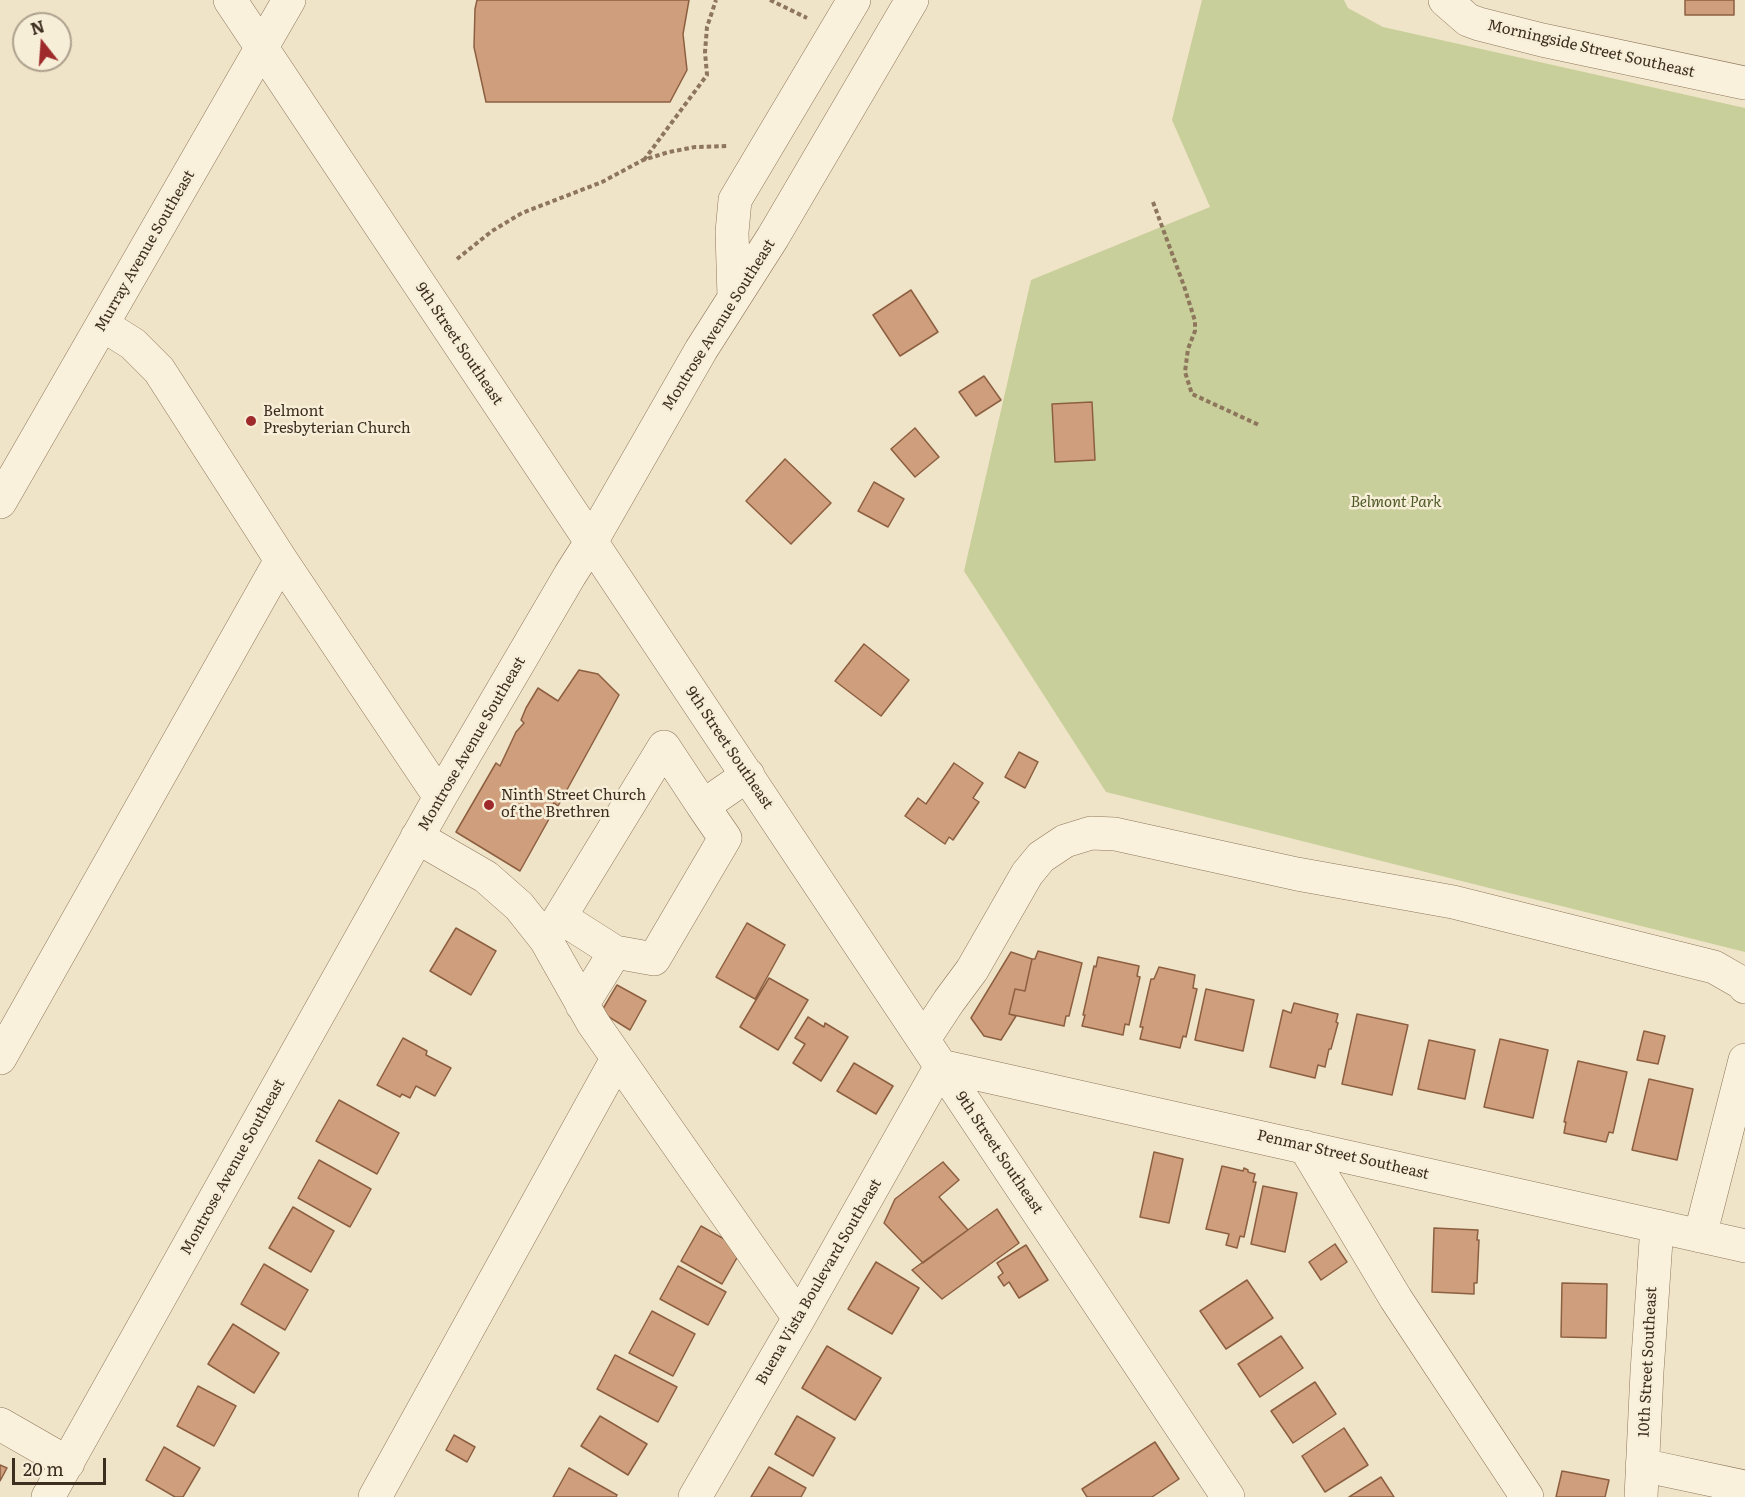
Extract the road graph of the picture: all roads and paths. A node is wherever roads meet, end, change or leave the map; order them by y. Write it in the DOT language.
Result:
graph roads {
  1 [pos="230,0"];
  2 [pos="289,0"];
  3 [pos="716,0"];
  4 [pos="770,0"];
  5 [pos="854,0"];
  6 [pos="912,0"];
  7 [pos="1445,0"];
  8 [pos="807,18"];
  9 [pos="262,47"];
  10 [pos="1745,83"];
  11 [pos="734,146"];
  12 [pos="643,160"];
  13 [pos="1153,202"];
  14 [pos="456,259"];
  15 [pos="735,297"];
  16 [pos="103,325"];
  17 [pos="1259,425"];
  18 [pos="0,502"];
  19 [pos="591,542"];
  20 [pos="281,560"];
  21 [pos="748,775"];
  22 [pos="440,797"];
  23 [pos="703,806"];
  24 [pos="417,837"];
  25 [pos="553,928"];
  26 [pos="615,952"];
  27 [pos="1745,987"];
  28 [pos="582,1005"];
  29 [pos="924,1039"];
  30 [pos="0,1058"];
  31 [pos="617,1059"];
  32 [pos="1745,1060"];
  33 [pos="941,1066"];
  34 [pos="1305,1147"];
  35 [pos="1657,1226"];
  36 [pos="1700,1236"];
  37 [pos="1745,1246"];
  38 [pos="799,1318"];
  39 [pos="0,1424"];
  40 [pos="68,1462"];
  41 [pos="1642,1465"];
  42 [pos="1745,1486"];
  43 [pos="1218,1494"];
  44 [pos="48,1497"];
  45 [pos="375,1497"];
  46 [pos="694,1497"];
  47 [pos="1527,1497"];
  48 [pos="1641,1497"];
  1 -- 9 [label="street, 9th Street Southeast"];
  2 -- 9 [label="street, Murray Avenue Southeast"];
  3 -- 12 [label="path"];
  4 -- 8 [label="path"];
  5 -- 15 [label="street"];
  6 -- 15 [label="street, Montrose Avenue Southeast"];
  7 -- 10 [label="street, Morningside Street Southeast"];
  9 -- 16 [label="street, Murray Avenue Southeast"];
  9 -- 19 [label="street, 9th Street Southeast"];
  11 -- 12 [label="path"];
  12 -- 14 [label="path"];
  13 -- 17 [label="path"];
  15 -- 19 [label="street, Montrose Avenue Southeast"];
  16 -- 18 [label="street, Murray Avenue Southeast"];
  16 -- 20 [label="street"];
  19 -- 21 [label="street, 9th Street Southeast"];
  19 -- 22 [label="street, Montrose Avenue Southeast"];
  20 -- 22 [label="street"];
  20 -- 30 [label="street"];
  21 -- 23 [label="street"];
  21 -- 29 [label="street, 9th Street Southeast"];
  22 -- 24 [label="street, Montrose Avenue Southeast"];
  23 -- 25 [label="street"];
  23 -- 26 [label="street"];
  24 -- 25 [label="street"];
  24 -- 40 [label="street, Montrose Avenue Southeast"];
  25 -- 26 [label="street"];
  25 -- 28 [label="street"];
  26 -- 28 [label="street"];
  27 -- 29 [label="street"];
  28 -- 31 [label="street"];
  29 -- 33 [label="street, 9th Street Southeast"];
  31 -- 38 [label="street"];
  31 -- 45 [label="street"];
  32 -- 36 [label="street"];
  33 -- 34 [label="street, Penmar Street Southeast"];
  33 -- 38 [label="street, Buena Vista Boulevard Southeast"];
  33 -- 43 [label="street, 9th Street Southeast"];
  34 -- 35 [label="street, Penmar Street Southeast"];
  34 -- 47 [label="street"];
  35 -- 36 [label="street, Penmar Street Southeast"];
  35 -- 41 [label="street, 10th Street Southeast"];
  36 -- 37 [label="street, Penmar Street Southeast"];
  38 -- 46 [label="street, Buena Vista Boulevard Southeast"];
  39 -- 40 [label="street"];
  40 -- 44 [label="street, Montrose Avenue Southeast"];
  41 -- 42 [label="street"];
  41 -- 48 [label="street, 10th Street Southeast"];
}
